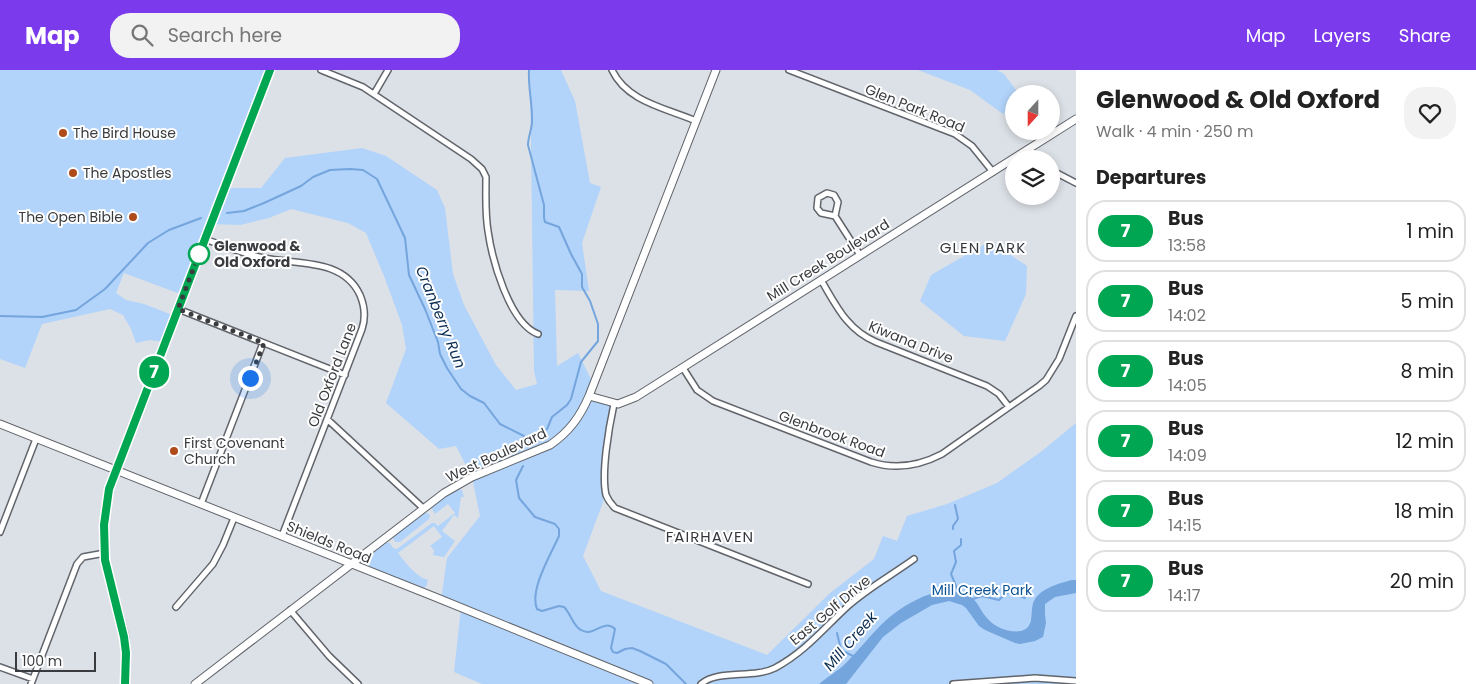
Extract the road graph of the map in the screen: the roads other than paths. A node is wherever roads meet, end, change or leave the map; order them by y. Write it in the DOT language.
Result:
graph roads {
  1 [pos="270,70"];
  2 [pos="321,70"];
  3 [pos="388,70"];
  4 [pos="612,70"];
  5 [pos="716,70"];
  6 [pos="789,70"];
  7 [pos="374,94"];
  8 [pos="1076,119"];
  9 [pos="696,121"];
  10 [pos="1028,149"];
  11 [pos="993,172"];
  12 [pos="1060,175"];
  13 [pos="1076,183"];
  14 [pos="835,216"];
  15 [pos="205,239"];
  16 [pos="860,255"];
  17 [pos="821,280"];
  18 [pos="178,309"];
  19 [pos="1076,316"];
  20 [pos="538,334"];
  21 [pos="264,343"];
  22 [pos="683,368"];
  23 [pos="345,375"];
  24 [pos="589,396"];
  25 [pos="614,404"];
  26 [pos="1009,407"];
  27 [pos="327,419"];
  28 [pos="0,424"];
  29 [pos="36,439"];
  30 [pos="116,470"];
  31 [pos="201,504"];
  32 [pos="423,508"];
  33 [pos="234,518"];
  34 [pos="0,532"];
  35 [pos="282,536"];
  36 [pos="105,553"];
  37 [pos="914,560"];
  38 [pos="350,564"];
  39 [pos="808,584"];
  40 [pos="176,608"];
  41 [pos="290,610"];
  42 [pos="0,667"];
  43 [pos="1076,681"];
  44 [pos="32,682"];
  45 [pos="126,684"];
  46 [pos="194,684"];
  47 [pos="358,684"];
  48 [pos="649,684"];
  49 [pos="701,684"];
  50 [pos="953,684"];
  1 -- 15 [label="street"];
  2 -- 7 [label="street"];
  3 -- 7 [label="street"];
  4 -- 9 [label="street"];
  5 -- 9 [label="street, West Boulevard"];
  6 -- 11 [label="street, Glen Park Road"];
  7 -- 20 [label="street"];
  8 -- 10 [label="street, Mill Creek Boulevard"];
  9 -- 24 [label="street, West Boulevard"];
  10 -- 11 [label="street, Mill Creek Boulevard"];
  11 -- 16 [label="street, Mill Creek Boulevard"];
  12 -- 13 [label="street"];
  14 -- 14 [label="street"];
  14 -- 16 [label="street"];
  15 -- 18 [label="street"];
  15 -- 23 [label="street, Old Oxford Lane"];
  16 -- 17 [label="street, Mill Creek Boulevard"];
  17 -- 22 [label="street, Mill Creek Boulevard"];
  17 -- 26 [label="street, Kiwana Drive"];
  18 -- 21 [label="street"];
  18 -- 30 [label="street"];
  19 -- 26 [label="street, Glenbrook Road"];
  21 -- 23 [label="street"];
  21 -- 31 [label="street"];
  22 -- 25 [label="street, Mill Creek Boulevard"];
  22 -- 26 [label="street, Glenbrook Road"];
  23 -- 27 [label="street, Old Oxford Lane"];
  24 -- 25 [label="street"];
  24 -- 32 [label="street, West Boulevard"];
  25 -- 39 [label="street"];
  27 -- 32 [label="street"];
  27 -- 35 [label="street, Old Oxford Lane"];
  28 -- 29 [label="street, Shields Road"];
  29 -- 30 [label="street, Shields Road"];
  29 -- 34 [label="street"];
  30 -- 31 [label="street, Shields Road"];
  30 -- 36 [label="street"];
  31 -- 33 [label="street, Shields Road"];
  32 -- 38 [label="street, West Boulevard"];
  33 -- 35 [label="street, Shields Road"];
  33 -- 40 [label="street"];
  35 -- 38 [label="street, Shields Road"];
  36 -- 44 [label="street"];
  36 -- 45 [label="street"];
  37 -- 49 [label="street, East Golf Drive"];
  38 -- 41 [label="street, West Boulevard"];
  38 -- 48 [label="street, Shields Road"];
  41 -- 46 [label="street, West Boulevard"];
  41 -- 47 [label="street"];
  42 -- 44 [label="street"];
  43 -- 50 [label="street"];
}
